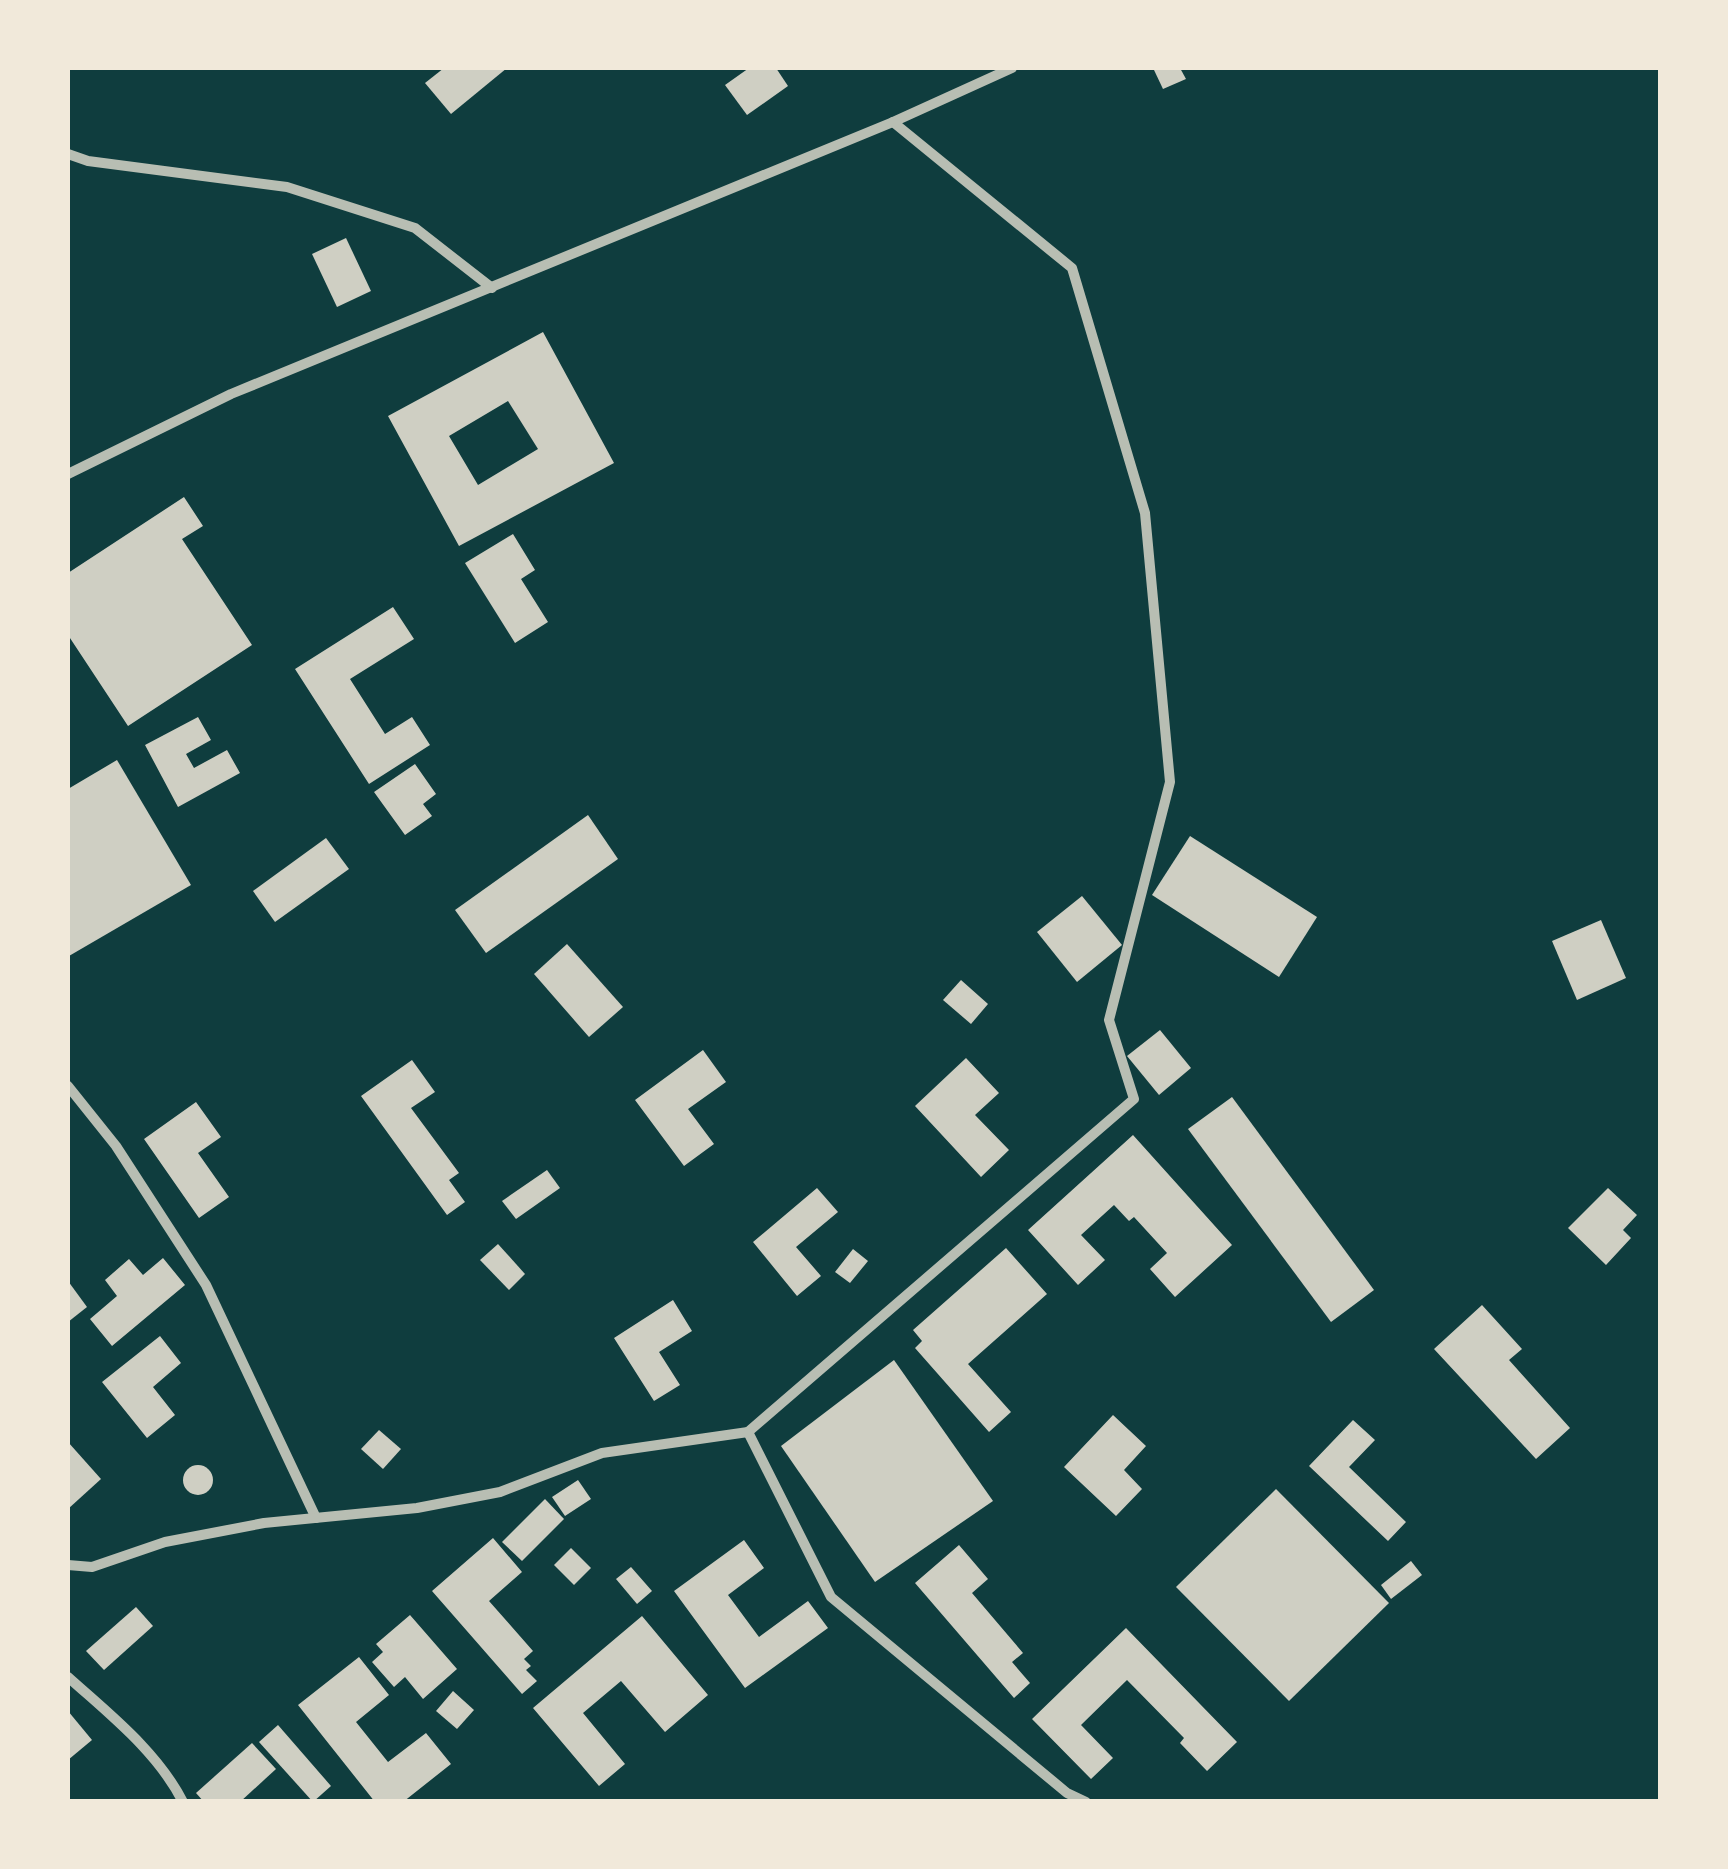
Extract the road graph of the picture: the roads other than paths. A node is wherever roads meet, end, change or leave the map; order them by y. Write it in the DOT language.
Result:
graph roads {
  1 [pos="1012,68"];
  2 [pos="893,122"];
  3 [pos="68,154"];
  4 [pos="492,288"];
  5 [pos="68,474"];
  6 [pos="68,1086"];
  7 [pos="748,1432"];
  8 [pos="316,1518"];
  9 [pos="68,1565"];
  10 [pos="68,1677"];
  11 [pos="183,1802"];
  12 [pos="1086,1802"];
  1 -- 2 [label="street"];
  2 -- 4 [label="street"];
  2 -- 7 [label="street"];
  3 -- 4 [label="street"];
  4 -- 5 [label="street"];
  6 -- 8 [label="street"];
  7 -- 8 [label="street"];
  7 -- 12 [label="street"];
  8 -- 9 [label="street"];
  10 -- 11 [label="street"];
}
